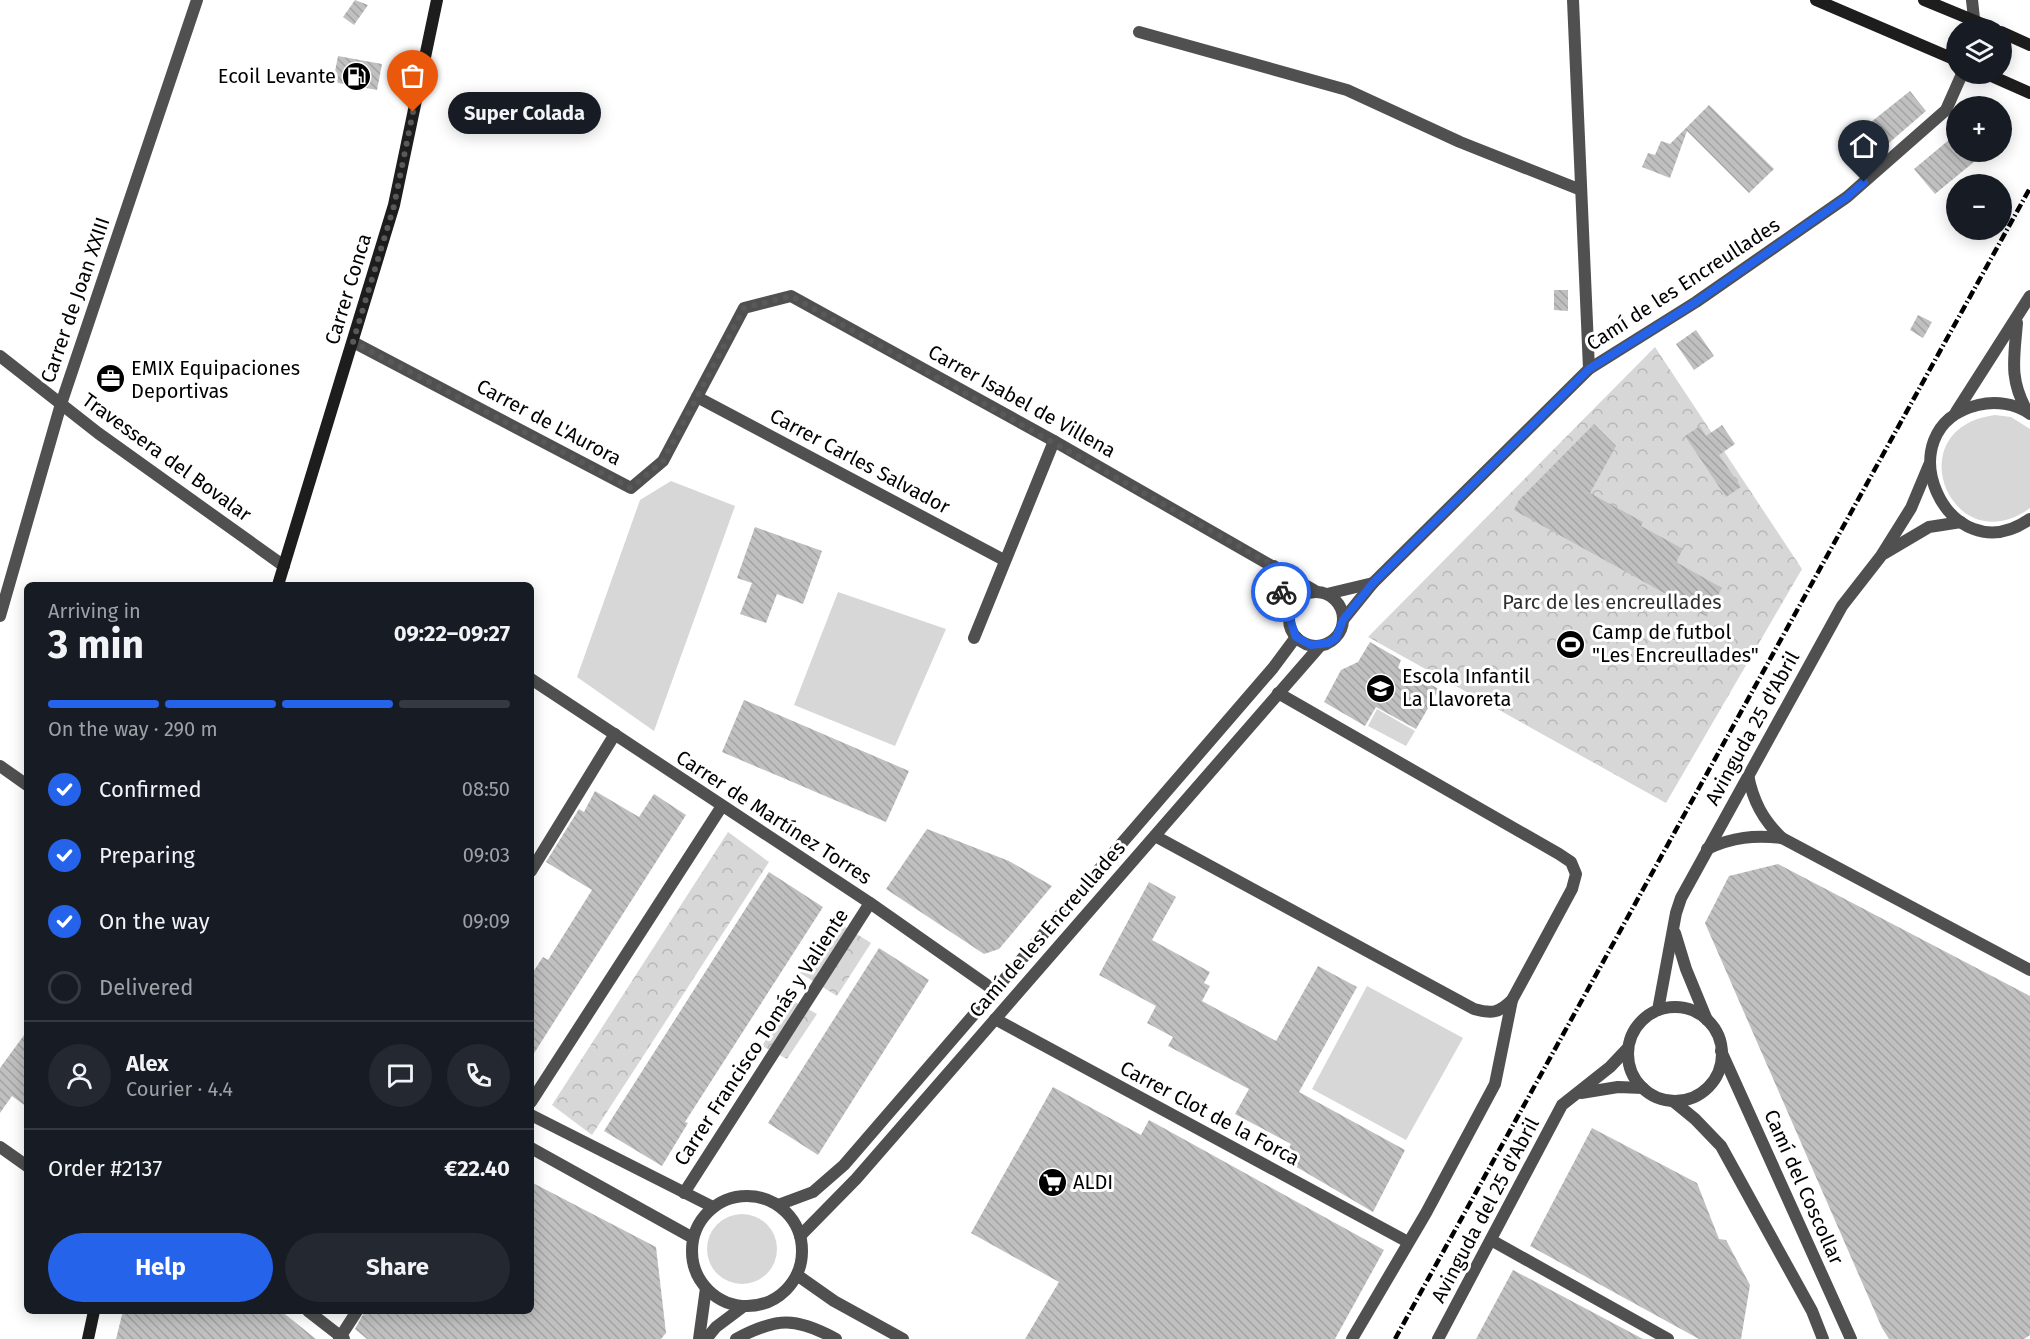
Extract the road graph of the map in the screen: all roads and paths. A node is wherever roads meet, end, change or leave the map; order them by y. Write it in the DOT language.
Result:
graph roads {
  1 [pos="197,0"];
  2 [pos="437,0"];
  3 [pos="1573,0"];
  4 [pos="1816,0"];
  5 [pos="1924,0"];
  6 [pos="1972,0"];
  7 [pos="1968,18"];
  8 [pos="1975,18"];
  9 [pos="1139,32"];
  10 [pos="2012,38"];
  11 [pos="2030,45"];
  12 [pos="1946,55"];
  13 [pos="1958,84"];
  14 [pos="2010,84"];
  15 [pos="2030,93"];
  16 [pos="1581,190"];
  17 [pos="2030,296"];
  18 [pos="744,308"];
  19 [pos="2017,319"];
  20 [pos="353,342"];
  21 [pos="0,356"];
  22 [pos="1589,369"];
  23 [pos="697,397"];
  24 [pos="61,404"];
  25 [pos="2028,412"];
  26 [pos="1952,418"];
  27 [pos="1054,441"];
  28 [pos="1929,465"];
  29 [pos="2030,519"];
  30 [pos="1961,522"];
  31 [pos="1881,556"];
  32 [pos="1004,560"];
  33 [pos="284,566"];
  34 [pos="1274,566"];
  35 [pos="279,582"];
  36 [pos="1373,583"];
  37 [pos="1322,593"];
  38 [pos="0,616"];
  39 [pos="1343,620"];
  40 [pos="1289,621"];
  41 [pos="1296,637"];
  42 [pos="974,638"];
  43 [pos="1320,646"];
  44 [pos="534,681"];
  45 [pos="1278,693"];
  46 [pos="615,734"];
  47 [pos="0,766"];
  48 [pos="1748,775"];
  49 [pos="24,783"];
  50 [pos="722,806"];
  51 [pos="1155,836"];
  52 [pos="1782,838"];
  53 [pos="1707,849"];
  54 [pos="534,866"];
  55 [pos="870,903"];
  56 [pos="1674,928"];
  57 [pos="2030,970"];
  58 [pos="994,990"];
  59 [pos="1512,1000"];
  60 [pos="1658,1011"];
  61 [pos="994,1019"];
  62 [pos="1707,1020"];
  63 [pos="1628,1048"];
  64 [pos="1721,1051"];
  65 [pos="1642,1088"];
  66 [pos="534,1097"];
  67 [pos="1566,1100"];
  68 [pos="1673,1101"];
  69 [pos="534,1117"];
  70 [pos="0,1147"];
  71 [pos="534,1150"];
  72 [pos="24,1164"];
  73 [pos="684,1193"];
  74 [pos="778,1205"];
  75 [pos="712,1208"];
  76 [pos="800,1236"];
  77 [pos="693,1238"];
  78 [pos="1491,1240"];
  79 [pos="1408,1242"];
  80 [pos="797,1275"];
  81 [pos="706,1288"];
  82 [pos="744,1306"];
  83 [pos="93,1314"];
  84 [pos="312,1314"];
  85 [pos="355,1314"];
  86 [pos="341,1338"];
  87 [pos="88,1339"];
  88 [pos="699,1339"];
  89 [pos="706,1339"];
  90 [pos="736,1339"];
  91 [pos="836,1339"];
  92 [pos="903,1339"];
  93 [pos="1352,1339"];
  94 [pos="1438,1339"];
  95 [pos="1668,1339"];
  96 [pos="1823,1339"];
  97 [pos="1851,1339"];
  1 -- 24 [label="street, Carrer de Joan XXIII"];
  2 -- 20 [label="street, Carrer Conca"];
  3 -- 16 [label="street"];
  4 -- 12 [label="street"];
  5 -- 7 [label="street, bridge"];
  6 -- 8 [label="street"];
  9 -- 16 [label="street"];
  10 -- 11 [label="street"];
  13 -- 22 [label="street, Camí de les Encreullades"];
  14 -- 15 [label="street"];
  16 -- 22 [label="street"];
  17 -- 19 [label="street, Avinguda 25 d'Abril"];
  18 -- 23 [label="street, Carrer de L'Aurora"];
  18 -- 27 [label="street, Carrer Isabel de Villena"];
  19 -- 25 [label="street"];
  19 -- 26 [label="street, Avinguda 25 d'Abril"];
  20 -- 23 [label="street, Carrer de L'Aurora"];
  20 -- 33 [label="street, Carrer Conca"];
  21 -- 24 [label="street, Travessera del Bovalar"];
  22 -- 36 [label="street, Camí de les Encreullades"];
  23 -- 32 [label="street, Carrer Carles Salvador"];
  24 -- 33 [label="street, Travessera del Bovalar"];
  24 -- 38 [label="street, Carrer de Joan XXIII"];
  25 -- 26 [label="street"];
  26 -- 28 [label="street, Avinguda 25 d'Abril"];
  27 -- 32 [label="street"];
  27 -- 34 [label="street, Carrer Isabel de Villena"];
  28 -- 30 [label="street"];
  28 -- 31 [label="street, Avinguda 25 d'Abril"];
  29 -- 30 [label="street"];
  30 -- 31 [label="street, Avinguda 25 d'Abril"];
  31 -- 48 [label="street, Avinguda 25 d'Abril"];
  32 -- 42 [label="street"];
  33 -- 35 [label="street, Carrer Conca"];
  34 -- 37 [label="street, Carrer Isabel de Villena"];
  34 -- 40 [label="street"];
  36 -- 37 [label="street"];
  36 -- 39 [label="street, Camí de les Encreullades"];
  37 -- 39 [label="street"];
  37 -- 40 [label="street"];
  39 -- 43 [label="street"];
  40 -- 41 [label="street"];
  41 -- 43 [label="street"];
  41 -- 58 [label="street, Camí de les Encreullades"];
  43 -- 45 [label="street, Camí de les Encreullades"];
  44 -- 46 [label="street, Carrer de Martínez Torres"];
  45 -- 51 [label="street, Camí de les Encreullades"];
  45 -- 59 [label="street"];
  46 -- 50 [label="street, Carrer de Martínez Torres"];
  46 -- 54 [label="street"];
  47 -- 49 [label="street"];
  48 -- 52 [label="street"];
  48 -- 53 [label="street, Avinguda 25 d'Abril"];
  50 -- 55 [label="street, Carrer de Martínez Torres"];
  50 -- 66 [label="street"];
  51 -- 59 [label="street"];
  51 -- 61 [label="street, Camí de les Encreullades"];
  52 -- 53 [label="street"];
  52 -- 57 [label="street"];
  53 -- 56 [label="street, Avinguda 25 d'Abril"];
  55 -- 58 [label="street, Carrer de Martínez Torres"];
  55 -- 73 [label="street, Carrer Francisco Tomás y Valiente"];
  56 -- 60 [label="street, Avinguda 25 d'Abril"];
  56 -- 62 [label="street"];
  58 -- 74 [label="street, Camí de les Encreullades"];
  59 -- 79 [label="street"];
  60 -- 62 [label="street"];
  60 -- 63 [label="street"];
  61 -- 76 [label="street, Camí de les Encreullades"];
  61 -- 79 [label="street, Carrer Clot de la Forca"];
  62 -- 64 [label="street"];
  63 -- 65 [label="street"];
  63 -- 67 [label="street, Avinguda del 25 d'Abril"];
  64 -- 68 [label="street"];
  64 -- 97 [label="street, Camí del Coscollar"];
  65 -- 67 [label="street"];
  65 -- 68 [label="street"];
  67 -- 78 [label="street, Avinguda del 25 d'Abril"];
  68 -- 96 [label="street"];
  69 -- 73 [label="street"];
  70 -- 72 [label="street"];
  71 -- 77 [label="street"];
  73 -- 75 [label="street"];
  74 -- 75 [label="street"];
  74 -- 76 [label="street"];
  75 -- 77 [label="street"];
  76 -- 80 [label="street"];
  77 -- 81 [label="street"];
  78 -- 94 [label="street, Avinguda del 25 d'Abril"];
  78 -- 95 [label="street"];
  79 -- 93 [label="street"];
  80 -- 82 [label="street"];
  80 -- 92 [label="street"];
  81 -- 82 [label="street"];
  81 -- 88 [label="street"];
  82 -- 89 [label="street"];
  83 -- 87 [label="street"];
  84 -- 86 [label="street"];
  85 -- 86 [label="street"];
  90 -- 91 [label="street"];
}
